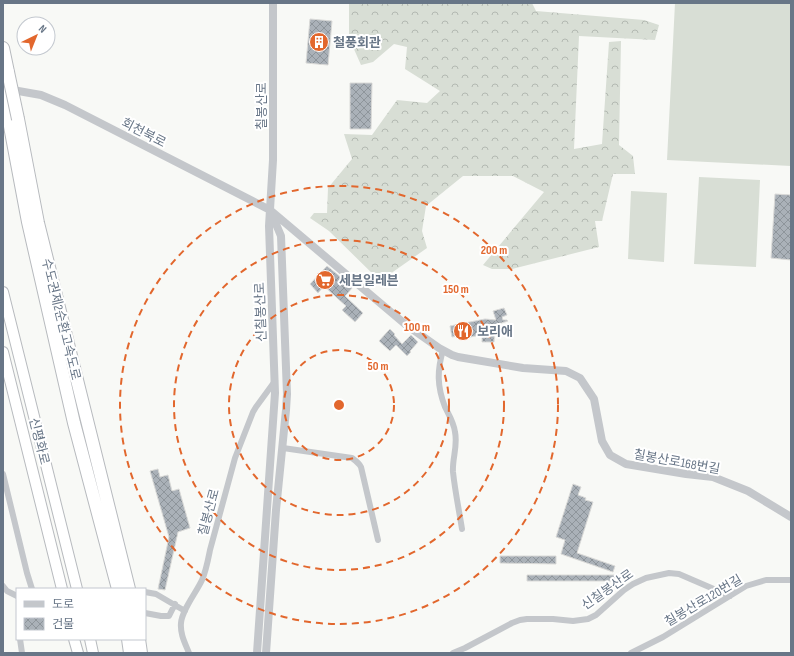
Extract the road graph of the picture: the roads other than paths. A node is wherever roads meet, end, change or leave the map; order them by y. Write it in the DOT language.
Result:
graph roads {
  1 [pos="273,3"];
  2 [pos="3,48"];
  3 [pos="3,89"];
  4 [pos="13,118"];
  5 [pos="270,210"];
  6 [pos="3,292"];
  7 [pos="443,350"];
  8 [pos="3,352"];
  9 [pos="275,381"];
  10 [pos="282,448"];
  11 [pos="3,474"];
  12 [pos="791,517"];
  13 [pos="462,529"];
  14 [pos="378,540"];
  15 [pos="791,580"];
  16 [pos="3,586"];
  17 [pos="126,586"];
  18 [pos="32,588"];
  19 [pos="62,588"];
  20 [pos="77,588"];
  21 [pos="146,592"];
  22 [pos="16,595"];
  23 [pos="730,596"];
  24 [pos="175,604"];
  25 [pos="185,611"];
  26 [pos="146,613"];
  27 [pos="20,640"];
  28 [pos="74,640"];
  29 [pos="90,640"];
  30 [pos="128,640"];
  31 [pos="139,640"];
  32 [pos="22,653"];
  33 [pos="78,653"];
  34 [pos="93,653"];
  35 [pos="130,653"];
  36 [pos="142,653"];
  37 [pos="189,653"];
  38 [pos="257,653"];
  39 [pos="266,653"];
  40 [pos="453,653"];
  41 [pos="631,653"];
  1 -- 5 [label="street, 칠봉산로"];
  2 -- 4 [label="highway, 수도권제2순환고속도로, bridge"];
  3 -- 4 [label="highway, 수도권제2순환고속도로"];
  3 -- 5 [label="street, 회천북로"];
  4 -- 17 [label="highway, 수도권제2순환고속도로"];
  5 -- 7 [label="street, 칠봉산로168번길"];
  5 -- 9 [label="street, 신칠봉산로"];
  5 -- 10 [label="street, 신칠봉산로"];
  6 -- 20 [label="highway, 신평화로"];
  7 -- 12 [label="street, 칠봉산로168번길"];
  7 -- 13 [label="street"];
  8 -- 19 [label="highway, 신평화로"];
  9 -- 25 [label="street, 칠봉산로"];
  9 -- 38 [label="street, 신칠봉산로"];
  10 -- 14 [label="street"];
  10 -- 39 [label="street, 신칠봉산로"];
  11 -- 18 [label="street"];
  15 -- 23 [label="street, 칠봉산로120번길"];
  16 -- 22 [label="street"];
  21 -- 24 [label="street"];
  23 -- 40 [label="street, 신칠봉산로"];
  23 -- 41 [label="street, 칠봉산로120번길"];
  24 -- 25 [label="street"];
  24 -- 26 [label="street"];
  25 -- 37 [label="street, 칠봉산로"];
  27 -- 32 [label="street"];
  28 -- 33 [label="highway"];
  29 -- 34 [label="highway"];
  30 -- 35 [label="highway"];
  31 -- 36 [label="highway"];
}
